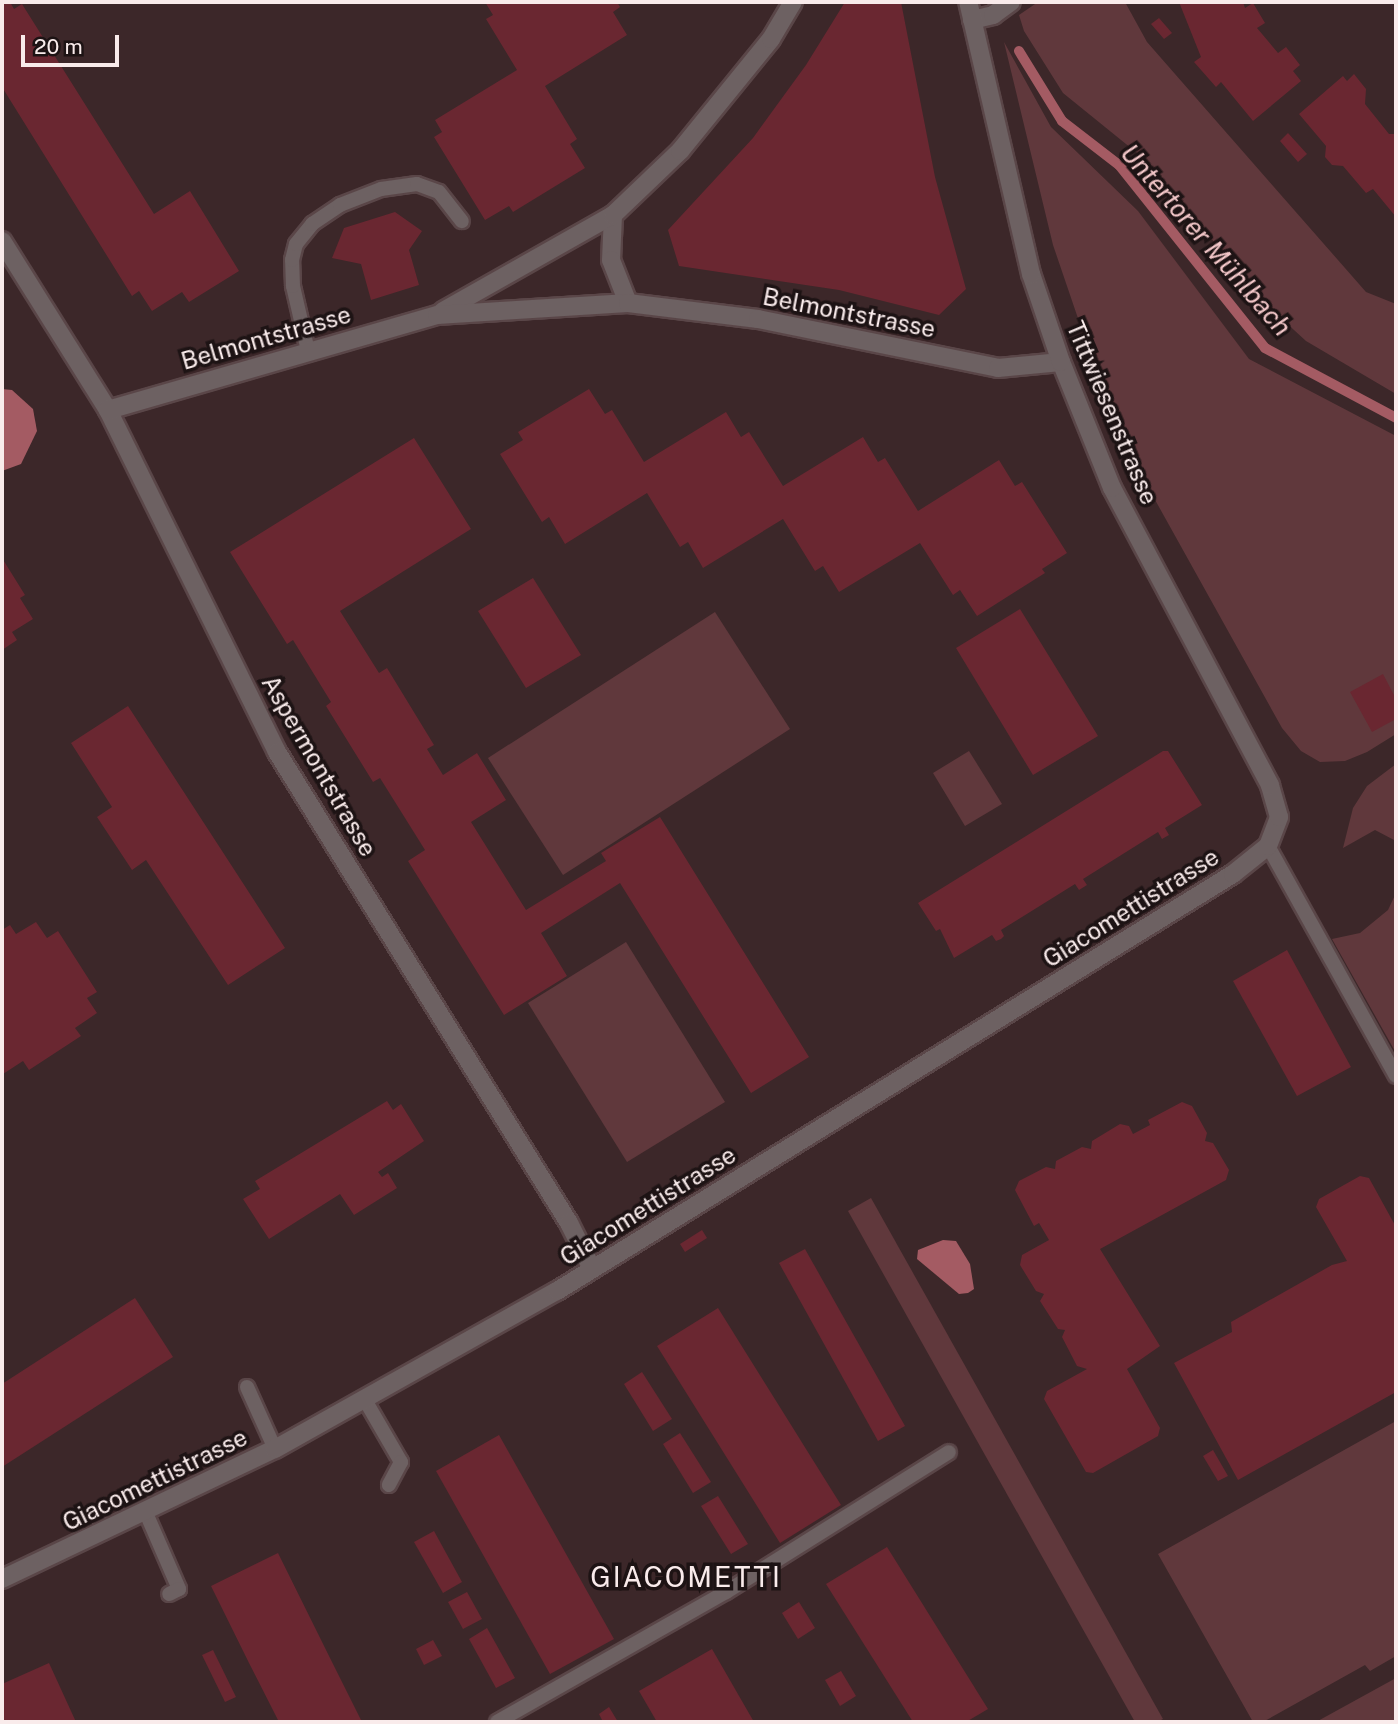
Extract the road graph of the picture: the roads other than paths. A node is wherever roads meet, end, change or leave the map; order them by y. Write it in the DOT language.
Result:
graph roads {
  1 [pos="793,2"];
  2 [pos="968,2"];
  3 [pos="1011,2"];
  4 [pos="972,20"];
  5 [pos="613,215"];
  6 [pos="462,221"];
  7 [pos="2,241"];
  8 [pos="628,303"];
  9 [pos="437,314"];
  10 [pos="308,351"];
  11 [pos="1061,362"];
  12 [pos="108,410"];
  13 [pos="1268,846"];
  14 [pos="1396,1076"];
  15 [pos="592,1269"];
  16 [pos="247,1387"];
  17 [pos="365,1400"];
  18 [pos="275,1449"];
  19 [pos="949,1452"];
  20 [pos="389,1485"];
  21 [pos="146,1513"];
  22 [pos="2,1579"];
  23 [pos="169,1594"];
  24 [pos="497,1722"];
  1 -- 5 [label="street, Belmontstrasse"];
  2 -- 4 [label="street, Tittwiesenstrasse"];
  3 -- 4 [label="street"];
  4 -- 11 [label="street, Tittwiesenstrasse"];
  5 -- 8 [label="street"];
  5 -- 9 [label="street, Belmontstrasse"];
  6 -- 10 [label="lane"];
  7 -- 12 [label="street, Aspermontstrasse"];
  8 -- 9 [label="street, Belmontstrasse"];
  8 -- 11 [label="street, Belmontstrasse"];
  9 -- 10 [label="street, Belmontstrasse"];
  10 -- 12 [label="street, Belmontstrasse"];
  11 -- 13 [label="street, Tittwiesenstrasse"];
  12 -- 15 [label="street, Aspermontstrasse"];
  13 -- 14 [label="lane"];
  13 -- 15 [label="street, Giacomettistrasse"];
  15 -- 17 [label="street, Giacomettistrasse"];
  16 -- 18 [label="lane"];
  17 -- 18 [label="street, Giacomettistrasse"];
  17 -- 20 [label="lane"];
  18 -- 21 [label="street, Giacomettistrasse"];
  19 -- 24 [label="lane"];
  21 -- 22 [label="street, Giacomettistrasse"];
  21 -- 23 [label="lane"];
}
